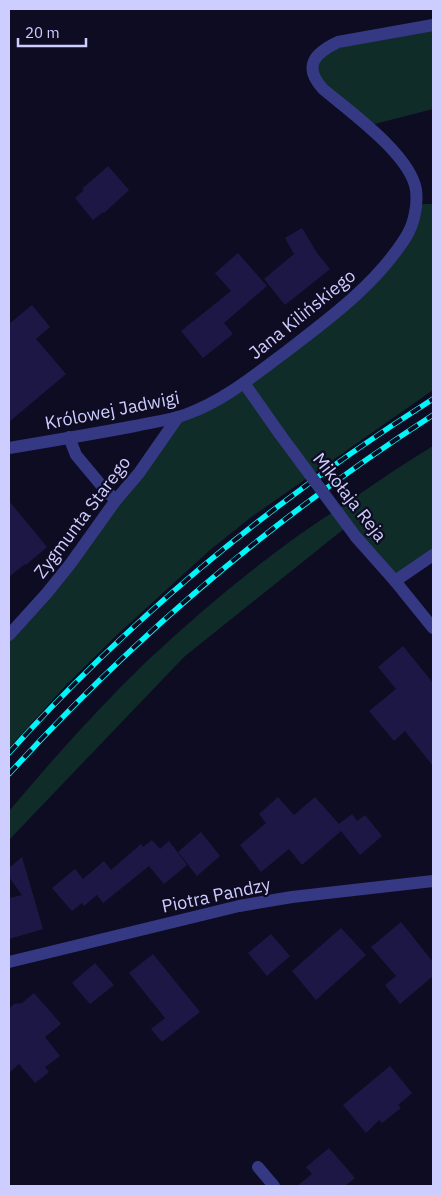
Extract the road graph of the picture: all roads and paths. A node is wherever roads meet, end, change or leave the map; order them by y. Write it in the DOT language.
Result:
graph roads {
  1 [pos="433,25"];
  2 [pos="244,383"];
  3 [pos="178,417"];
  4 [pos="68,437"];
  5 [pos="9,448"];
  6 [pos="116,500"];
  7 [pos="433,555"];
  8 [pos="395,581"];
  9 [pos="433,628"];
  10 [pos="9,635"];
  11 [pos="433,881"];
  12 [pos="9,962"];
  13 [pos="258,1167"];
  14 [pos="274,1186"];
  1 -- 2 [label="street, Jana Kilińskiego"];
  2 -- 3 [label="street, Królowej Jadwigi"];
  2 -- 8 [label="street, Mikołaja Reja, bridge"];
  3 -- 4 [label="street, Królowej Jadwigi"];
  3 -- 6 [label="street, Zygmunta Starego"];
  4 -- 5 [label="street, Królowej Jadwigi"];
  4 -- 6 [label="street"];
  6 -- 10 [label="street, Zygmunta Starego"];
  7 -- 8 [label="street"];
  8 -- 9 [label="street, Mikołaja Reja"];
  11 -- 12 [label="street, Piotra Pandzy"];
  13 -- 14 [label="street"];
}
